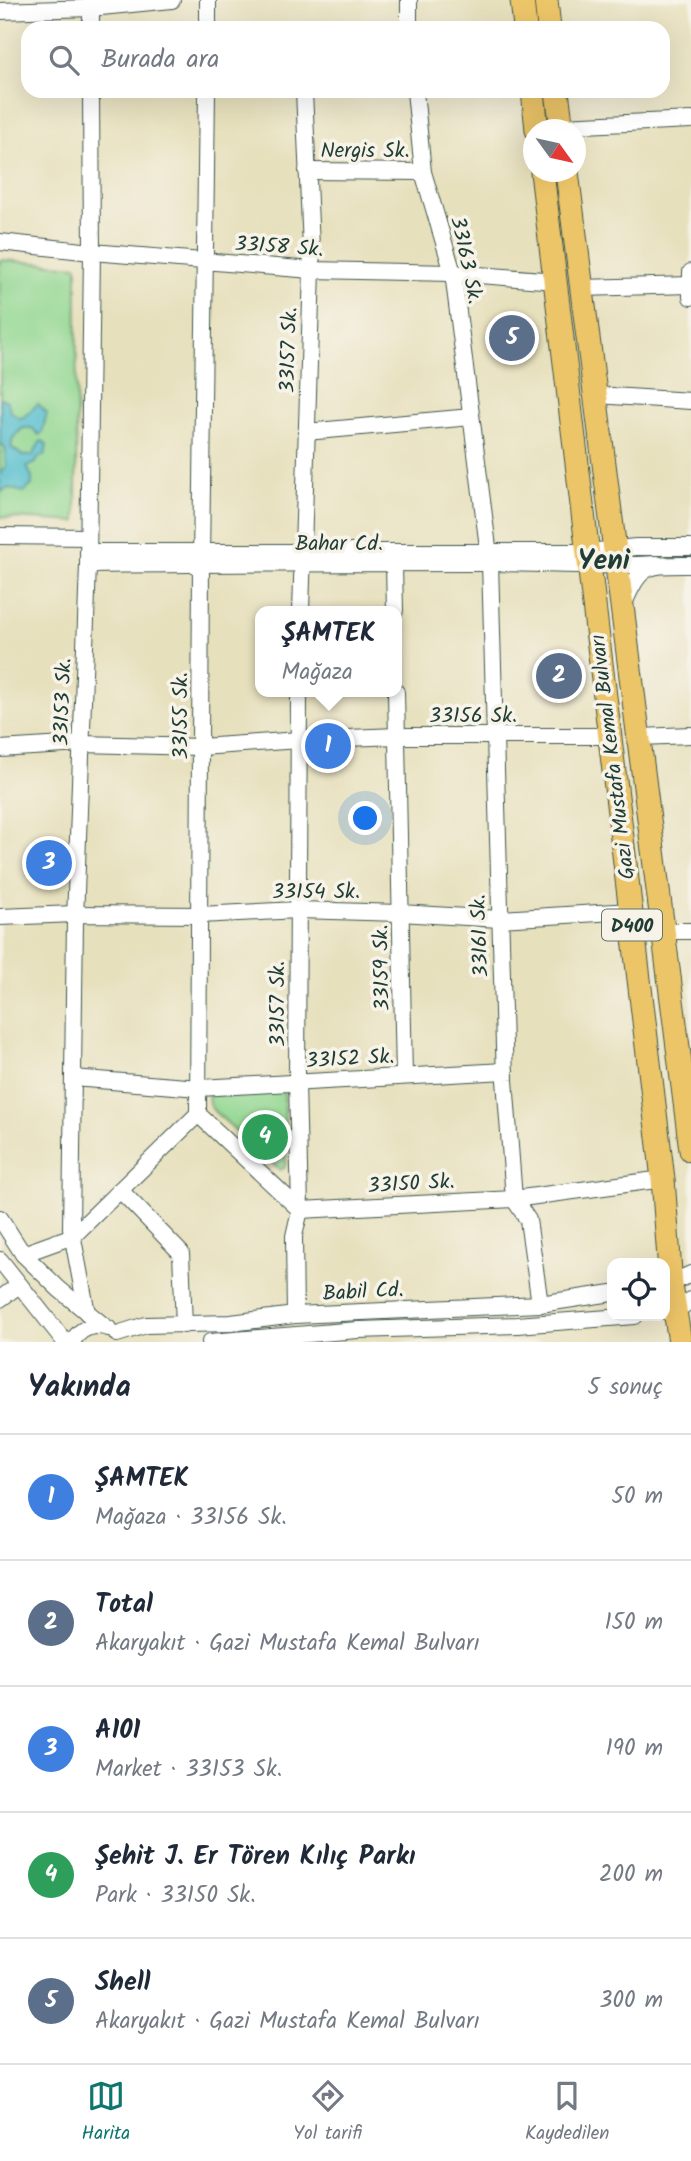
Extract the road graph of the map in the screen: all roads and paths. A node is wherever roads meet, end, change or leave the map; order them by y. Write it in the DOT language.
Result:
graph roads {
  1 [pos="172,0"];
  2 [pos="208,0"];
  3 [pos="409,0"];
  4 [pos="522,0"];
  5 [pos="546,0"];
  6 [pos="91,4"];
  7 [pos="0,11"];
  8 [pos="208,21"];
  9 [pos="409,21"];
  10 [pos="524,21"];
  11 [pos="548,21"];
  12 [pos="91,98"];
  13 [pos="208,98"];
  14 [pos="304,98"];
  15 [pos="416,98"];
  16 [pos="534,98"];
  17 [pos="558,98"];
  18 [pos="536,119"];
  19 [pos="561,119"];
  20 [pos="691,120"];
  21 [pos="586,127"];
  22 [pos="307,171"];
  23 [pos="424,172"];
  24 [pos="543,182"];
  25 [pos="568,182"];
  26 [pos="0,242"];
  27 [pos="92,252"];
  28 [pos="206,262"];
  29 [pos="312,270"];
  30 [pos="691,272"];
  31 [pos="453,273"];
  32 [pos="556,281"];
  33 [pos="691,285"];
  34 [pos="582,288"];
  35 [pos="691,297"];
  36 [pos="596,395"];
  37 [pos="691,401"];
  38 [pos="471,417"];
  39 [pos="306,432"];
  40 [pos="0,536"];
  41 [pos="691,547"];
  42 [pos="88,551"];
  43 [pos="201,557"];
  44 [pos="302,557"];
  45 [pos="489,557"];
  46 [pos="627,557"];
  47 [pos="589,559"];
  48 [pos="394,564"];
  49 [pos="657,564"];
  50 [pos="691,565"];
  51 [pos="301,606"];
  52 [pos="395,606"];
  53 [pos="622,608"];
  54 [pos="299,697"];
  55 [pos="396,697"];
  56 [pos="691,735"];
  57 [pos="397,736"];
  58 [pos="610,736"];
  59 [pos="496,737"];
  60 [pos="640,737"];
  61 [pos="299,740"];
  62 [pos="81,744"];
  63 [pos="201,747"];
  64 [pos="0,749"];
  65 [pos="298,910"];
  66 [pos="631,911"];
  67 [pos="400,913"];
  68 [pos="75,914"];
  69 [pos="199,915"];
  70 [pos="0,917"];
  71 [pos="500,919"];
  72 [pos="663,931"];
  73 [pos="691,931"];
  74 [pos="505,1070"];
  75 [pos="404,1076"];
  76 [pos="73,1078"];
  77 [pos="297,1082"];
  78 [pos="198,1088"];
  79 [pos="198,1114"];
  80 [pos="691,1150"];
  81 [pos="663,1179"];
  82 [pos="120,1190"];
  83 [pos="514,1199"];
  84 [pos="300,1210"];
  85 [pos="0,1218"];
  86 [pos="73,1236"];
  87 [pos="23,1254"];
  88 [pos="667,1258"];
  89 [pos="0,1260"];
  90 [pos="691,1274"];
  91 [pos="19,1285"];
  92 [pos="670,1285"];
  93 [pos="670,1291"];
  94 [pos="607,1294"];
  95 [pos="0,1299"];
  96 [pos="540,1304"];
  97 [pos="677,1308"];
  98 [pos="87,1312"];
  99 [pos="295,1315"];
  100 [pos="607,1318"];
  101 [pos="184,1325"];
  102 [pos="517,1325"];
  103 [pos="114,1334"];
  104 [pos="358,1336"];
  105 [pos="65,1342"];
  106 [pos="72,1342"];
  107 [pos="209,1342"];
  108 [pos="520,1342"];
  109 [pos="680,1342"];
  1 -- 6 [label="street"];
  2 -- 8 [label="street"];
  3 -- 9 [label="street"];
  4 -- 10 [label="highway"];
  5 -- 11 [label="highway"];
  6 -- 7 [label="street"];
  12 -- 27 [label="street, 33153 Sk."];
  13 -- 28 [label="street, 33155 Sk."];
  14 -- 22 [label="street, 33157 Sk."];
  15 -- 23 [label="street, 33163 Sk."];
  16 -- 18 [label="highway"];
  17 -- 19 [label="highway"];
  20 -- 21 [label="street"];
  22 -- 23 [label="street, Nergis Sk."];
  22 -- 29 [label="street, 33157 Sk."];
  23 -- 31 [label="street, 33163 Sk."];
  24 -- 32 [label="highway, Gazi Mustafa Kemal Bulvarı / D400"];
  25 -- 34 [label="highway, Gazi Mustafa Kemal Bulvarı / D400"];
  26 -- 27 [label="street, 33158 Sk."];
  27 -- 28 [label="street, 33158 Sk."];
  27 -- 42 [label="street, 33153 Sk."];
  28 -- 29 [label="street, 33158 Sk."];
  28 -- 43 [label="street, 33155 Sk."];
  29 -- 31 [label="street, 33158 Sk."];
  29 -- 39 [label="street, 33157 Sk."];
  30 -- 33 [label="street"];
  31 -- 32 [label="street, 33158 Sk."];
  31 -- 38 [label="street, 33163 Sk."];
  32 -- 47 [label="highway, Gazi Mustafa Kemal Bulvarı / D400"];
  33 -- 34 [label="street"];
  33 -- 35 [label="street"];
  34 -- 36 [label="highway, Gazi Mustafa Kemal Bulvarı / D400"];
  36 -- 37 [label="street"];
  36 -- 46 [label="highway, Gazi Mustafa Kemal Bulvarı / D400"];
  38 -- 39 [label="street"];
  38 -- 45 [label="street, 33163 Sk."];
  39 -- 44 [label="street, 33157 Sk."];
  40 -- 42 [label="street, Bahar Cd."];
  41 -- 46 [label="street"];
  42 -- 43 [label="street, Bahar Cd."];
  42 -- 62 [label="street, 33153 Sk."];
  43 -- 44 [label="street, Bahar Cd."];
  43 -- 63 [label="street, 33155 Sk."];
  44 -- 45 [label="street, Bahar Cd."];
  44 -- 48 [label="street, Bahar Cd."];
  44 -- 51 [label="street, 33157 Sk."];
  45 -- 47 [label="street, Bahar Cd."];
  45 -- 48 [label="street, Bahar Cd."];
  45 -- 59 [label="street, 33161 Sk."];
  46 -- 47 [label="street, Bahar Cd."];
  46 -- 49 [label="street"];
  46 -- 53 [label="highway, Gazi Mustafa Kemal Bulvarı / D400"];
  47 -- 58 [label="highway, Gazi Mustafa Kemal Bulvarı / D400"];
  48 -- 52 [label="street"];
  49 -- 50 [label="street"];
  49 -- 53 [label="street"];
  53 -- 60 [label="highway, Gazi Mustafa Kemal Bulvarı / D400"];
  54 -- 61 [label="street, 33157 Sk."];
  55 -- 57 [label="street, 33159 Sk."];
  56 -- 60 [label="street"];
  57 -- 59 [label="street, 33156 Sk."];
  57 -- 61 [label="street, 33156 Sk."];
  57 -- 67 [label="street, 33159 Sk."];
  58 -- 59 [label="street, 33156 Sk."];
  58 -- 66 [label="highway, Gazi Mustafa Kemal Bulvarı / D400"];
  59 -- 71 [label="street, 33161 Sk."];
  60 -- 72 [label="highway, Gazi Mustafa Kemal Bulvarı / D400"];
  61 -- 63 [label="street, 33156 Sk."];
  61 -- 65 [label="street, 33157 Sk."];
  62 -- 63 [label="street, 33156 Sk."];
  62 -- 64 [label="street, 33156 Sk."];
  62 -- 68 [label="street, 33153 Sk."];
  63 -- 69 [label="street, 33155 Sk."];
  65 -- 67 [label="street, 33154 Sk."];
  65 -- 69 [label="street, 33154 Sk."];
  65 -- 77 [label="street, 33157 Sk."];
  66 -- 71 [label="street, 33154 Sk."];
  66 -- 81 [label="highway, Gazi Mustafa Kemal Bulvarı / D400"];
  67 -- 71 [label="street, 33154 Sk."];
  67 -- 75 [label="street, 33159 Sk."];
  68 -- 69 [label="street, 33154 Sk."];
  68 -- 70 [label="street, 33154 Sk."];
  68 -- 76 [label="street, 33153 Sk."];
  69 -- 78 [label="street, 33155 Sk."];
  71 -- 74 [label="street, 33161 Sk."];
  72 -- 73 [label="street"];
  72 -- 80 [label="highway, Gazi Mustafa Kemal Bulvarı / D400"];
  74 -- 75 [label="street, 33152 Sk."];
  74 -- 83 [label="street, 33161 Sk."];
  75 -- 77 [label="street, 33152 Sk."];
  76 -- 78 [label="street, 33152 Sk."];
  76 -- 86 [label="street, 33153 Sk."];
  77 -- 78 [label="street, 33152 Sk."];
  77 -- 84 [label="street, 33157 Sk."];
  78 -- 79 [label="street, 33155 Sk."];
  79 -- 82 [label="street"];
  79 -- 84 [label="street"];
  81 -- 83 [label="street, 33150 Sk."];
  81 -- 88 [label="highway, Gazi Mustafa Kemal Bulvarı / D400"];
  82 -- 86 [label="street"];
  82 -- 101 [label="street"];
  83 -- 84 [label="street, 33150 Sk."];
  83 -- 96 [label="street, 33161 Sk."];
  84 -- 99 [label="street, 33157 Sk."];
  85 -- 87 [label="street"];
  86 -- 87 [label="street"];
  86 -- 98 [label="street, 33153 Sk."];
  87 -- 98 [label="street"];
  89 -- 91 [label="street"];
  90 -- 92 [label="street"];
  91 -- 95 [label="street"];
  91 -- 105 [label="street"];
  93 -- 97 [label="highway, Gazi Mustafa Kemal Bulvarı / D400"];
  94 -- 96 [label="street, Babil Cd."];
  96 -- 99 [label="street, Babil Cd."];
  97 -- 109 [label="highway, Gazi Mustafa Kemal Bulvarı / D400"];
  98 -- 103 [label="street"];
  99 -- 101 [label="street, Babil Cd."];
  100 -- 102 [label="street, Babil Cd."];
  101 -- 103 [label="street, Babil Cd."];
  102 -- 104 [label="street, Babil Cd."];
  102 -- 108 [label="street"];
  103 -- 106 [label="street, Babil Cd."];
  104 -- 107 [label="street, Babil Cd."];
}
